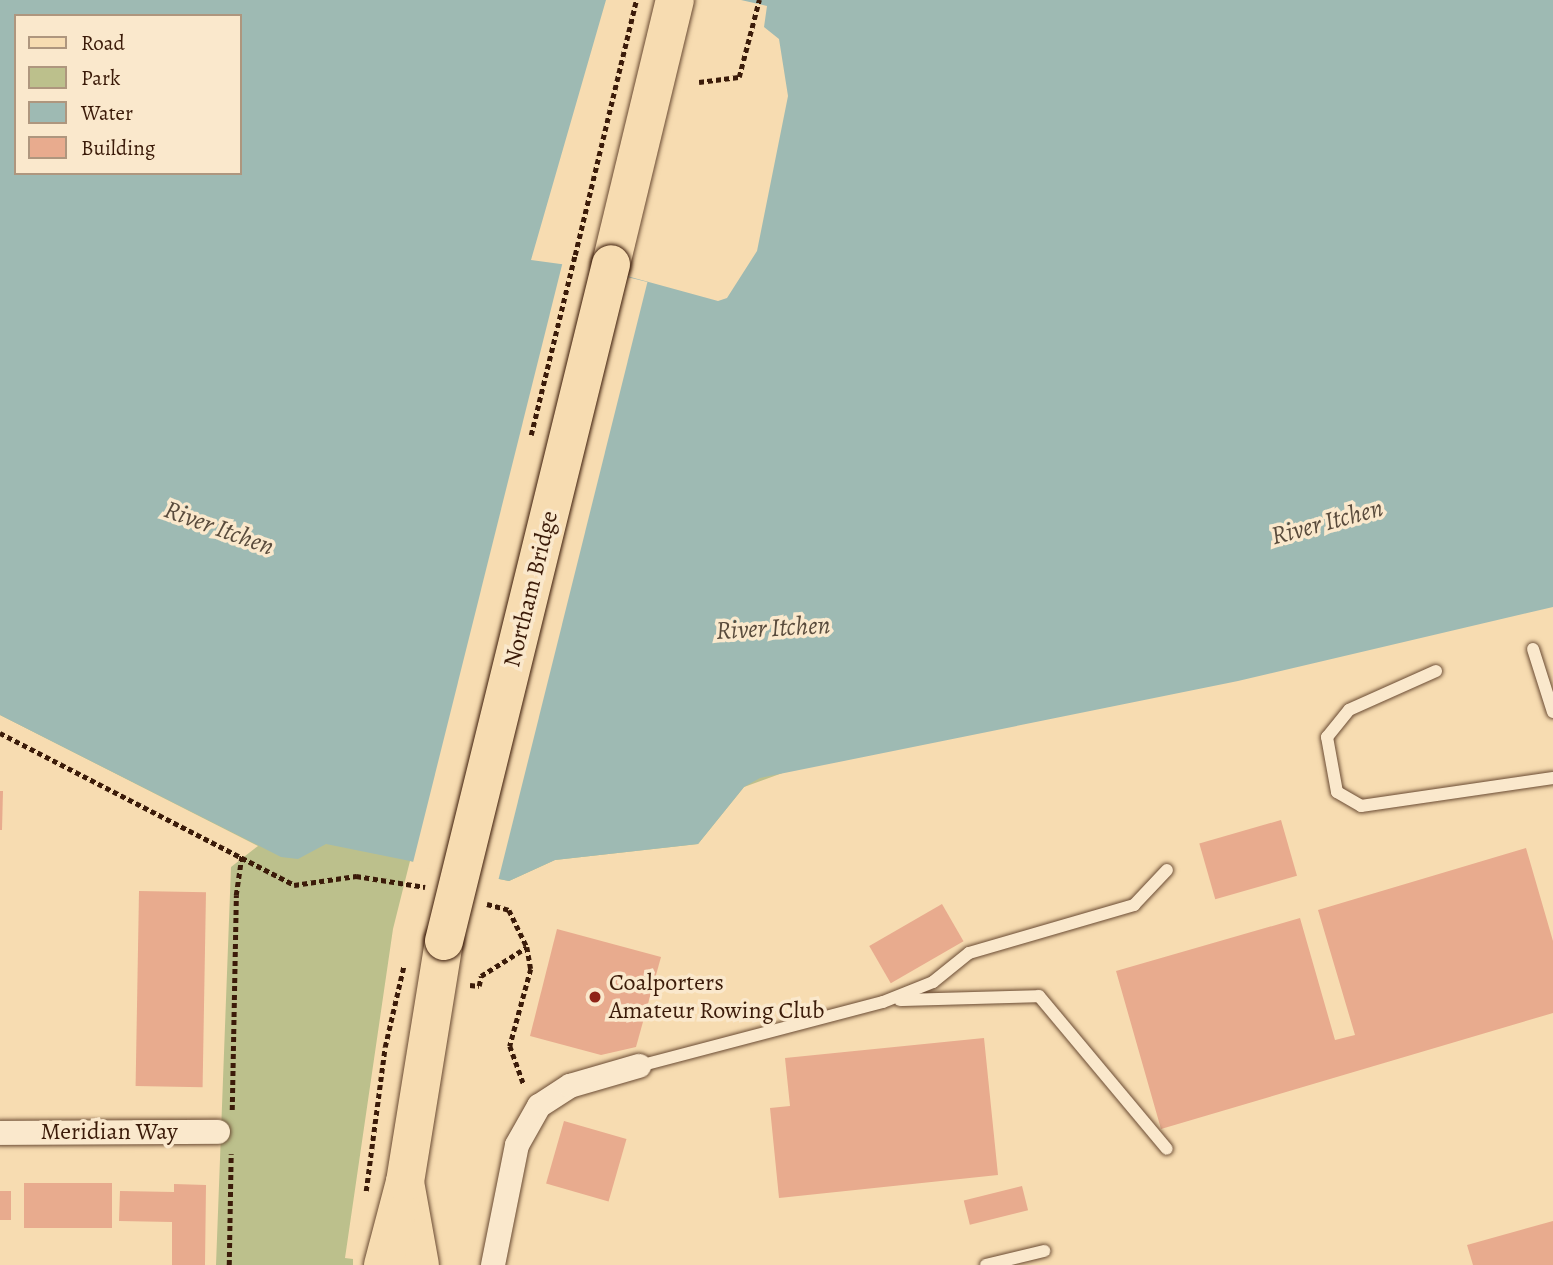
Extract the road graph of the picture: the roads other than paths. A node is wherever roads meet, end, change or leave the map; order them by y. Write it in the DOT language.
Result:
graph roads {
  1 [pos="675,0"];
  2 [pos="1533,649"];
  3 [pos="1436,671"];
  4 [pos="1553,712"];
  5 [pos="1553,778"];
  6 [pos="1167,870"];
  7 [pos="883,1002"];
  8 [pos="639,1066"];
  9 [pos="0,1133"];
  10 [pos="227,1133"];
  11 [pos="1167,1149"];
  12 [pos="405,1182"];
  13 [pos="1044,1251"];
  14 [pos="383,1265"];
  15 [pos="420,1265"];
  16 [pos="493,1265"];
  17 [pos="986,1265"];
  1 -- 12 [label="main road, Northam Bridge, bridge"];
  2 -- 4 [label="lane"];
  3 -- 5 [label="lane"];
  6 -- 7 [label="lane"];
  7 -- 8 [label="lane"];
  7 -- 11 [label="lane"];
  8 -- 16 [label="street"];
  9 -- 10 [label="street, Meridian Way"];
  12 -- 14 [label="main road, Northam Bridge"];
  12 -- 15 [label="main road, Northam Bridge"];
  13 -- 17 [label="lane"];
}
